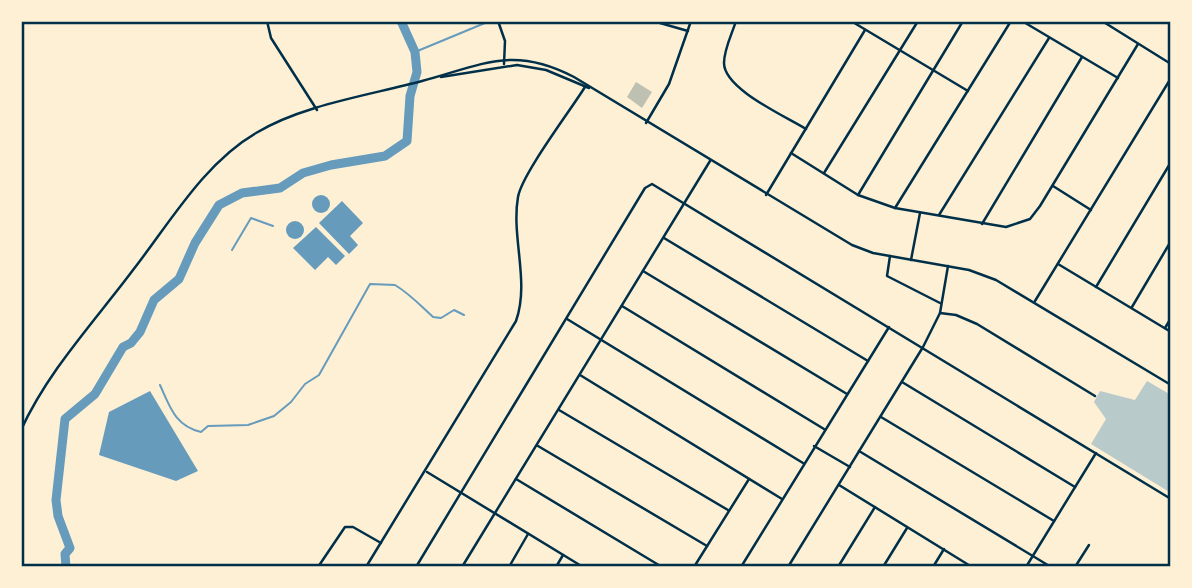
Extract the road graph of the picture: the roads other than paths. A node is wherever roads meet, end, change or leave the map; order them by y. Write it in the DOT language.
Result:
graph roads {
  1 [pos="267,21"];
  2 [pos="498,21"];
  3 [pos="653,21"];
  4 [pos="691,21"];
  5 [pos="736,21"];
  6 [pos="851,21"];
  7 [pos="918,21"];
  8 [pos="963,21"];
  9 [pos="1011,21"];
  10 [pos="1022,21"];
  11 [pos="1102,21"];
  12 [pos="865,30"];
  13 [pos="688,31"];
  14 [pos="1049,38"];
  15 [pos="1138,44"];
  16 [pos="900,51"];
  17 [pos="1082,57"];
  18 [pos="505,58"];
  19 [pos="505,64"];
  20 [pos="1171,64"];
  21 [pos="933,71"];
  22 [pos="439,77"];
  23 [pos="1118,78"];
  24 [pos="1171,78"];
  25 [pos="586,86"];
  26 [pos="1169,86"];
  27 [pos="968,92"];
  28 [pos="317,110"];
  29 [pos="646,123"];
  30 [pos="806,129"];
  31 [pos="792,153"];
  32 [pos="710,161"];
  33 [pos="1171,162"];
  34 [pos="824,174"];
  35 [pos="1053,186"];
  36 [pos="766,195"];
  37 [pos="858,195"];
  38 [pos="685,202"];
  39 [pos="895,208"];
  40 [pos="1091,210"];
  41 [pos="920,213"];
  42 [pos="939,215"];
  43 [pos="982,224"];
  44 [pos="664,238"];
  45 [pos="1171,241"];
  46 [pos="890,256"];
  47 [pos="911,260"];
  48 [pos="1058,264"];
  49 [pos="948,266"];
  50 [pos="643,271"];
  51 [pos="1096,287"];
  52 [pos="1035,301"];
  53 [pos="941,303"];
  54 [pos="622,306"];
  55 [pos="1131,308"];
  56 [pos="940,313"];
  57 [pos="1171,318"];
  58 [pos="567,319"];
  59 [pos="889,327"];
  60 [pos="1165,328"];
  61 [pos="1171,332"];
  62 [pos="601,340"];
  63 [pos="923,347"];
  64 [pos="867,361"];
  65 [pos="580,375"];
  66 [pos="902,382"];
  67 [pos="1171,385"];
  68 [pos="847,394"];
  69 [pos="1095,396"];
  70 [pos="558,410"];
  71 [pos="881,416"];
  72 [pos="824,429"];
  73 [pos="21,430"];
  74 [pos="537,445"];
  75 [pos="814,446"];
  76 [pos="859,451"];
  77 [pos="1096,453"];
  78 [pos="803,464"];
  79 [pos="850,467"];
  80 [pos="426,472"];
  81 [pos="516,479"];
  82 [pos="749,479"];
  83 [pos="839,485"];
  84 [pos="1075,487"];
  85 [pos="461,492"];
  86 [pos="782,499"];
  87 [pos="1171,499"];
  88 [pos="875,507"];
  89 [pos="728,510"];
  90 [pos="495,513"];
  91 [pos="1054,522"];
  92 [pos="908,527"];
  93 [pos="528,534"];
  94 [pos="381,543"];
  95 [pos="1090,545"];
  96 [pos="707,546"];
  97 [pos="944,548"];
  98 [pos="563,555"];
  99 [pos="1033,556"];
  100 [pos="318,567"];
  101 [pos="366,567"];
  102 [pos="416,567"];
  103 [pos="462,567"];
  104 [pos="509,567"];
  105 [pos="556,567"];
  106 [pos="583,567"];
  107 [pos="663,567"];
  108 [pos="694,567"];
  109 [pos="741,567"];
  110 [pos="788,567"];
  111 [pos="838,567"];
  112 [pos="883,567"];
  113 [pos="933,567"];
  114 [pos="972,567"];
  115 [pos="1026,567"];
  116 [pos="1051,567"];
  117 [pos="1075,567"];
  1 -- 28 [label="street"];
  2 -- 18 [label="street"];
  3 -- 13 [label="street"];
  4 -- 13 [label="street"];
  5 -- 30 [label="street"];
  6 -- 12 [label="street"];
  7 -- 16 [label="street"];
  8 -- 21 [label="street"];
  9 -- 27 [label="street"];
  10 -- 14 [label="street"];
  11 -- 15 [label="street"];
  12 -- 16 [label="street"];
  12 -- 30 [label="street"];
  13 -- 29 [label="street"];
  14 -- 17 [label="street"];
  14 -- 42 [label="street"];
  15 -- 20 [label="street"];
  15 -- 23 [label="street"];
  16 -- 21 [label="street"];
  16 -- 34 [label="street"];
  17 -- 23 [label="street"];
  17 -- 43 [label="street"];
  18 -- 19 [label="street"];
  18 -- 22 [label="street"];
  18 -- 25 [label="street"];
  19 -- 22 [label="street"];
  19 -- 25 [label="street"];
  21 -- 27 [label="street"];
  21 -- 37 [label="street"];
  22 -- 28 [label="street"];
  23 -- 35 [label="street"];
  24 -- 26 [label="street"];
  25 -- 29 [label="street"];
  25 -- 80 [label="street"];
  26 -- 40 [label="street"];
  27 -- 39 [label="street"];
  28 -- 73 [label="street"];
  29 -- 32 [label="street"];
  30 -- 31 [label="street"];
  31 -- 34 [label="street"];
  31 -- 36 [label="street"];
  32 -- 36 [label="street"];
  32 -- 38 [label="street"];
  33 -- 51 [label="street"];
  34 -- 37 [label="street"];
  35 -- 40 [label="street"];
  35 -- 43 [label="street"];
  36 -- 46 [label="street"];
  37 -- 39 [label="street"];
  38 -- 44 [label="street"];
  38 -- 58 [label="street"];
  38 -- 59 [label="street"];
  39 -- 41 [label="street"];
  40 -- 48 [label="street"];
  41 -- 42 [label="street"];
  41 -- 47 [label="street"];
  42 -- 43 [label="street"];
  44 -- 50 [label="street"];
  44 -- 64 [label="street"];
  45 -- 55 [label="street"];
  46 -- 47 [label="street"];
  46 -- 53 [label="street"];
  47 -- 49 [label="street"];
  48 -- 51 [label="street"];
  48 -- 52 [label="street"];
  49 -- 52 [label="street"];
  49 -- 53 [label="street"];
  50 -- 54 [label="street"];
  50 -- 68 [label="street"];
  51 -- 55 [label="street"];
  52 -- 67 [label="street"];
  53 -- 56 [label="street"];
  54 -- 62 [label="street"];
  54 -- 72 [label="street"];
  55 -- 60 [label="street"];
  56 -- 63 [label="street"];
  56 -- 69 [label="street"];
  57 -- 60 [label="street"];
  58 -- 62 [label="street"];
  58 -- 85 [label="street"];
  59 -- 63 [label="street"];
  59 -- 64 [label="street"];
  60 -- 61 [label="street"];
  62 -- 65 [label="street"];
  62 -- 78 [label="street"];
  63 -- 66 [label="street"];
  63 -- 77 [label="street"];
  64 -- 68 [label="street"];
  65 -- 70 [label="street"];
  65 -- 82 [label="street"];
  66 -- 71 [label="street"];
  66 -- 84 [label="street"];
  68 -- 72 [label="street"];
  70 -- 74 [label="street"];
  70 -- 89 [label="street"];
  71 -- 76 [label="street"];
  71 -- 91 [label="street"];
  72 -- 75 [label="street"];
  74 -- 81 [label="street"];
  74 -- 96 [label="street"];
  75 -- 78 [label="street"];
  75 -- 79 [label="street"];
  76 -- 79 [label="street"];
  76 -- 99 [label="street"];
  77 -- 84 [label="street"];
  77 -- 87 [label="street"];
  78 -- 86 [label="street"];
  79 -- 83 [label="street"];
  80 -- 85 [label="street"];
  80 -- 94 [label="street"];
  81 -- 90 [label="street"];
  81 -- 107 [label="street"];
  82 -- 86 [label="street"];
  82 -- 89 [label="street"];
  83 -- 88 [label="street"];
  83 -- 110 [label="street"];
  84 -- 91 [label="street"];
  85 -- 90 [label="street"];
  85 -- 102 [label="street"];
  86 -- 109 [label="street"];
  88 -- 92 [label="street"];
  88 -- 111 [label="street"];
  89 -- 96 [label="street"];
  90 -- 93 [label="street"];
  90 -- 103 [label="street"];
  91 -- 99 [label="street"];
  92 -- 97 [label="street"];
  92 -- 112 [label="street"];
  93 -- 98 [label="street"];
  93 -- 104 [label="street"];
  94 -- 100 [label="street"];
  94 -- 101 [label="street"];
  95 -- 117 [label="street"];
  96 -- 108 [label="street"];
  97 -- 113 [label="street"];
  97 -- 114 [label="street"];
  98 -- 105 [label="street"];
  98 -- 106 [label="street"];
  99 -- 115 [label="street"];
  99 -- 116 [label="street"];
}
